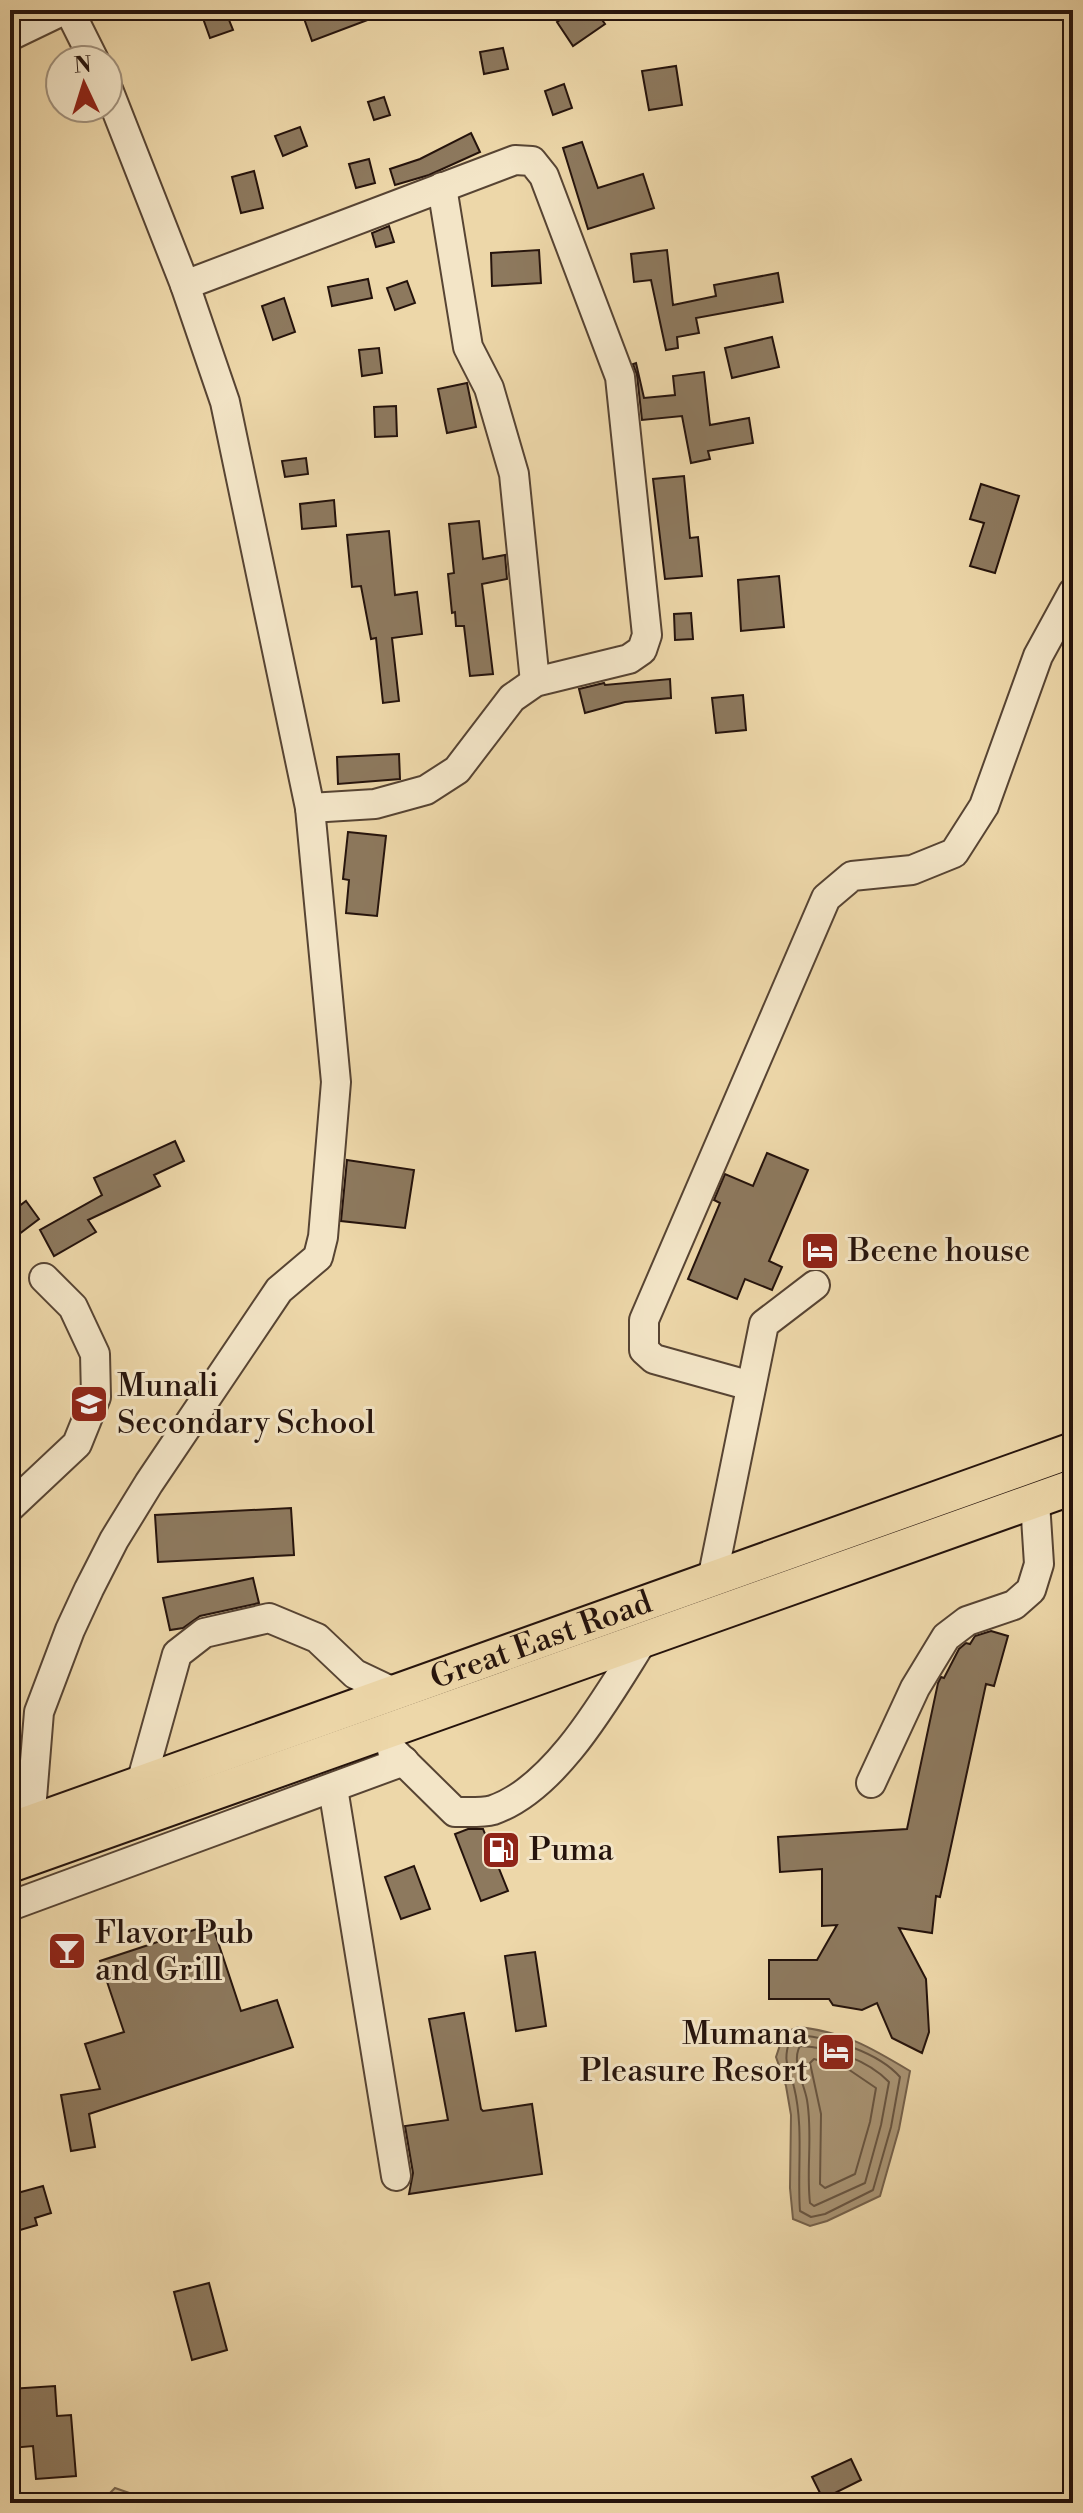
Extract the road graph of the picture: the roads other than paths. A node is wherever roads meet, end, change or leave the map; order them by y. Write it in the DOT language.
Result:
graph roads {
  1 [pos="67,10"];
  2 [pos="10,36"];
  3 [pos="85,44"];
  4 [pos="122,124"];
  5 [pos="442,187"];
  6 [pos="185,285"];
  7 [pos="1073,592"];
  8 [pos="535,682"];
  9 [pos="310,808"];
  10 [pos="44,1278"];
  11 [pos="815,1285"];
  12 [pos="751,1386"];
  13 [pos="1073,1450"];
  14 [pos="1073,1487"];
  15 [pos="1035,1502"];
  16 [pos="10,1507"];
  17 [pos="712,1580"];
  18 [pos="643,1640"];
  19 [pos="395,1693"];
  20 [pos="378,1735"];
  21 [pos="404,1761"];
  22 [pos="141,1783"];
  23 [pos="871,1783"];
  24 [pos="333,1788"];
  25 [pos="20,1827"];
  26 [pos="10,1865"];
  27 [pos="10,1906"];
  28 [pos="396,2176"];
  1 -- 2 [label="street"];
  1 -- 3 [label="street"];
  4 -- 6 [label="street"];
  5 -- 6 [label="street"];
  5 -- 8 [label="street"];
  5 -- 8 [label="street"];
  6 -- 9 [label="street"];
  7 -- 12 [label="street"];
  8 -- 9 [label="street"];
  9 -- 25 [label="street"];
  10 -- 16 [label="street"];
  11 -- 12 [label="street"];
  12 -- 17 [label="street"];
  13 -- 17 [label="main road, Great East Road"];
  14 -- 15 [label="main road, Great East Road"];
  15 -- 18 [label="main road, Great East Road"];
  15 -- 23 [label="street"];
  17 -- 19 [label="main road, Great East Road"];
  18 -- 20 [label="main road, Great East Road"];
  18 -- 21 [label="street"];
  19 -- 22 [label="main road, Great East Road"];
  19 -- 22 [label="street"];
  20 -- 21 [label="street"];
  20 -- 26 [label="main road, Great East Road"];
  21 -- 24 [label="street"];
  22 -- 25 [label="main road, Great East Road"];
  24 -- 27 [label="street"];
  24 -- 28 [label="street"];
}
